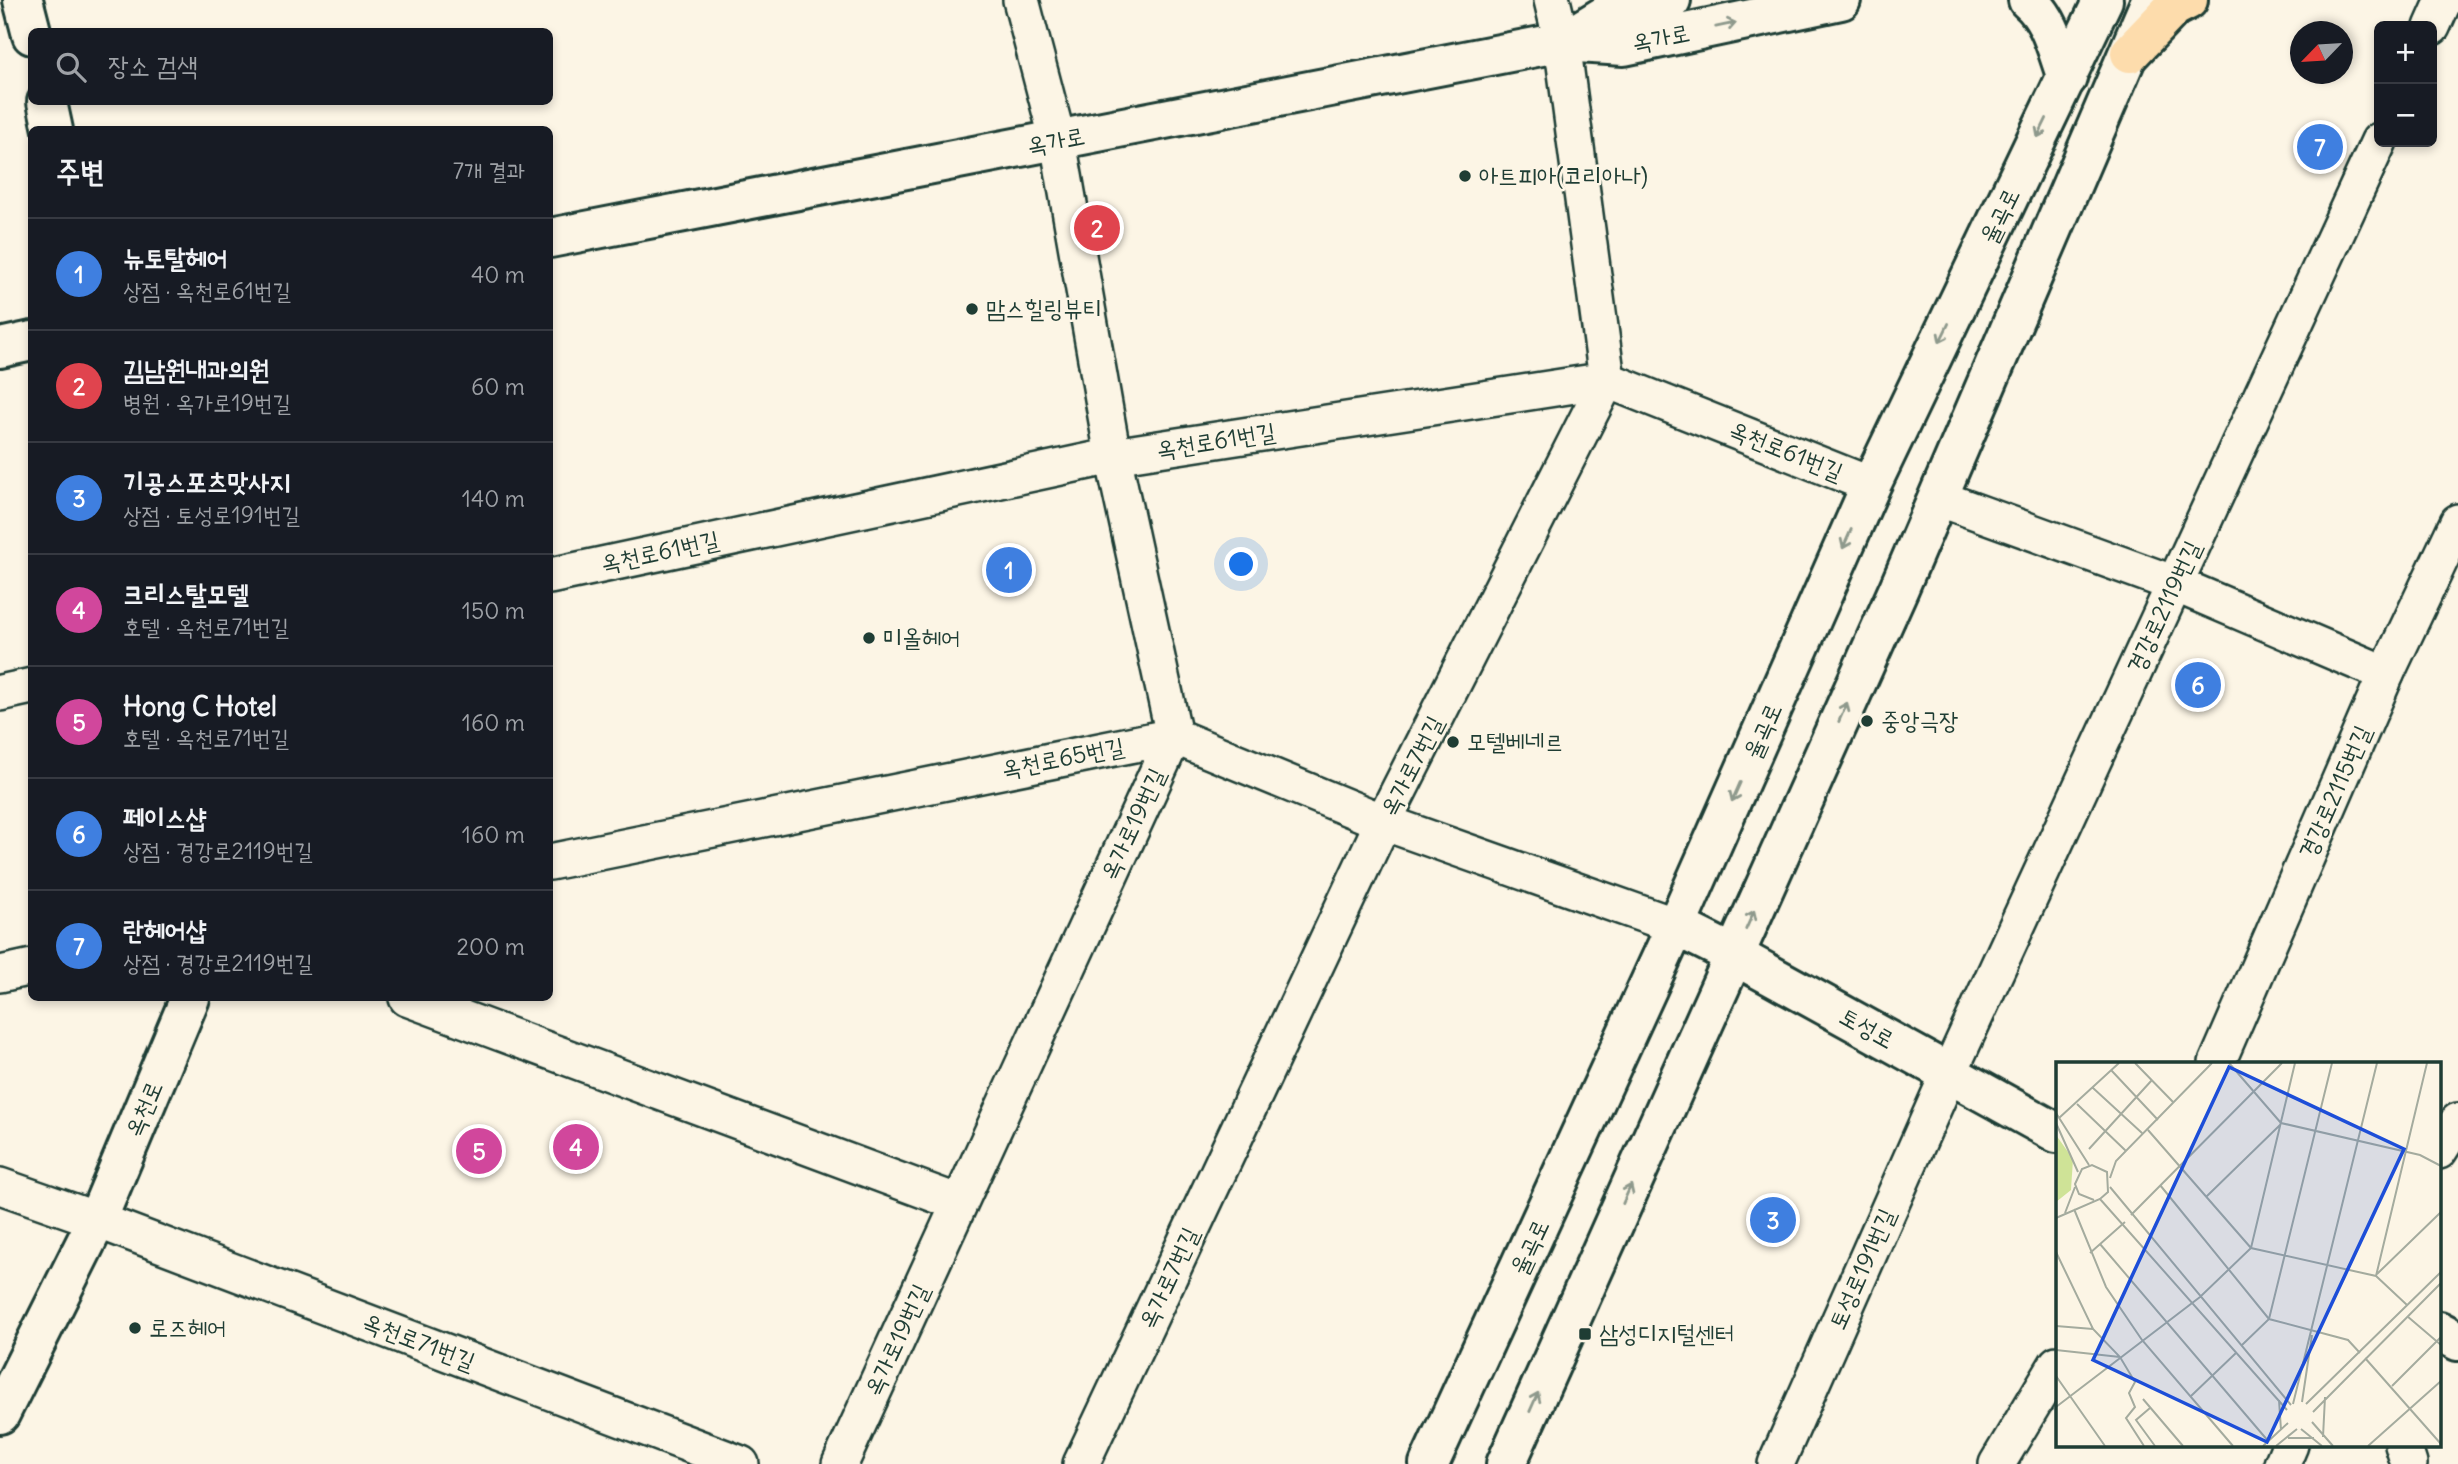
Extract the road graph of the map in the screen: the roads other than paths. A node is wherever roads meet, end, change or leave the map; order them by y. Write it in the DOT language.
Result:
graph roads {
  1 [pos="23,0"];
  2 [pos="1021,0"];
  3 [pos="1552,0"];
  4 [pos="1671,0"];
  5 [pos="1841,0"];
  6 [pos="2028,0"];
  7 [pos="2103,0"];
  8 [pos="2151,0"];
  9 [pos="2188,0"];
  10 [pos="2444,0"];
  11 [pos="2435,21"];
  12 [pos="30,28"];
  13 [pos="1562,42"];
  14 [pos="2130,53"];
  15 [pos="2067,78"];
  16 [pos="48,105"];
  17 [pos="52,126"];
  18 [pos="1058,141"];
  19 [pos="2376,147"];
  20 [pos="553,238"];
  21 [pos="28,342"];
  22 [pos="0,348"];
  23 [pos="1607,380"];
  24 [pos="1113,456"];
  25 [pos="1871,485"];
  26 [pos="1938,498"];
  27 [pos="2458,522"];
  28 [pos="553,575"];
  29 [pos="2175,584"];
  30 [pos="2386,674"];
  31 [pos="28,687"];
  32 [pos="0,693"];
  33 [pos="1174,736"];
  34 [pos="1383,822"];
  35 [pos="553,861"];
  36 [pos="1676,926"];
  37 [pos="1734,955"];
  38 [pos="28,968"];
  39 [pos="0,974"];
  40 [pos="189,1001"];
  41 [pos="415,1001"];
  42 [pos="2217,1062"];
  43 [pos="1949,1073"];
  44 [pos="2458,1121"];
  45 [pos="2056,1132"];
  46 [pos="2440,1149"];
  47 [pos="0,1186"];
  48 [pos="960,1203"];
  49 [pos="97,1220"];
  50 [pos="2440,1332"];
  51 [pos="2458,1341"];
  52 [pos="2056,1366"];
  53 [pos="0,1414"];
  54 [pos="2290,1446"];
  55 [pos="2403,1446"];
  56 [pos="741,1464"];
  57 [pos="840,1464"];
  58 [pos="1081,1464"];
  59 [pos="1429,1464"];
  60 [pos="1506,1464"];
  61 [pos="1776,1464"];
  62 [pos="1997,1464"];
  63 [pos="2282,1464"];
  64 [pos="2409,1464"];
  1 -- 12 [label="street"];
  2 -- 18 [label="street, 옥가로19번길"];
  3 -- 13 [label="street"];
  4 -- 13 [label="street, 옥가로"];
  13 -- 5 [label="street, 옥가로, one-way"];
  6 -- 15 [label="street"];
  7 -- 15 [label="street, 율곡로"];
  8 -- 14 [label="street"];
  9 -- 14 [label="main road"];
  10 -- 11 [label="street"];
  13 -- 18 [label="street, 옥가로"];
  13 -- 23 [label="street"];
  14 -- 26 [label="street"];
  15 -- 25 [label="street, 율곡로, one-way"];
  16 -- 17 [label="street"];
  18 -- 20 [label="street, 옥가로"];
  18 -- 24 [label="street, 옥가로19번길"];
  19 -- 29 [label="street, 경강로2119번길"];
  21 -- 22 [label="street"];
  23 -- 24 [label="street, 옥천로61번길"];
  23 -- 25 [label="street, 옥천로61번길"];
  23 -- 34 [label="street, 옥가로7번길"];
  24 -- 28 [label="street, 옥천로61번길"];
  24 -- 33 [label="street, 옥가로19번길"];
  25 -- 36 [label="street, 율곡로, one-way"];
  26 -- 29 [label="street"];
  37 -- 26 [label="street, one-way"];
  27 -- 30 [label="street, 경강로2115번길"];
  29 -- 30 [label="street"];
  29 -- 43 [label="street, 경강로2119번길"];
  30 -- 42 [label="street, 경강로2115번길"];
  31 -- 32 [label="street"];
  33 -- 34 [label="street"];
  33 -- 35 [label="street, 옥천로65번길"];
  33 -- 48 [label="street, 옥가로19번길"];
  34 -- 36 [label="street"];
  34 -- 58 [label="street, 옥가로7번길"];
  36 -- 37 [label="street, 토성로"];
  36 -- 59 [label="street, 율곡로"];
  37 -- 43 [label="street, 토성로"];
  60 -- 37 [label="street, one-way"];
  38 -- 39 [label="street"];
  40 -- 49 [label="street, 옥천로"];
  41 -- 48 [label="street"];
  43 -- 45 [label="street, 토성로"];
  43 -- 61 [label="street, 토성로191번길"];
  44 -- 46 [label="street"];
  47 -- 49 [label="street"];
  48 -- 57 [label="street, 옥가로19번길"];
  49 -- 53 [label="street, 옥천로"];
  49 -- 56 [label="street, 옥천로71번길"];
  50 -- 51 [label="street"];
  52 -- 62 [label="street"];
  54 -- 63 [label="street"];
  55 -- 64 [label="street"];
}
